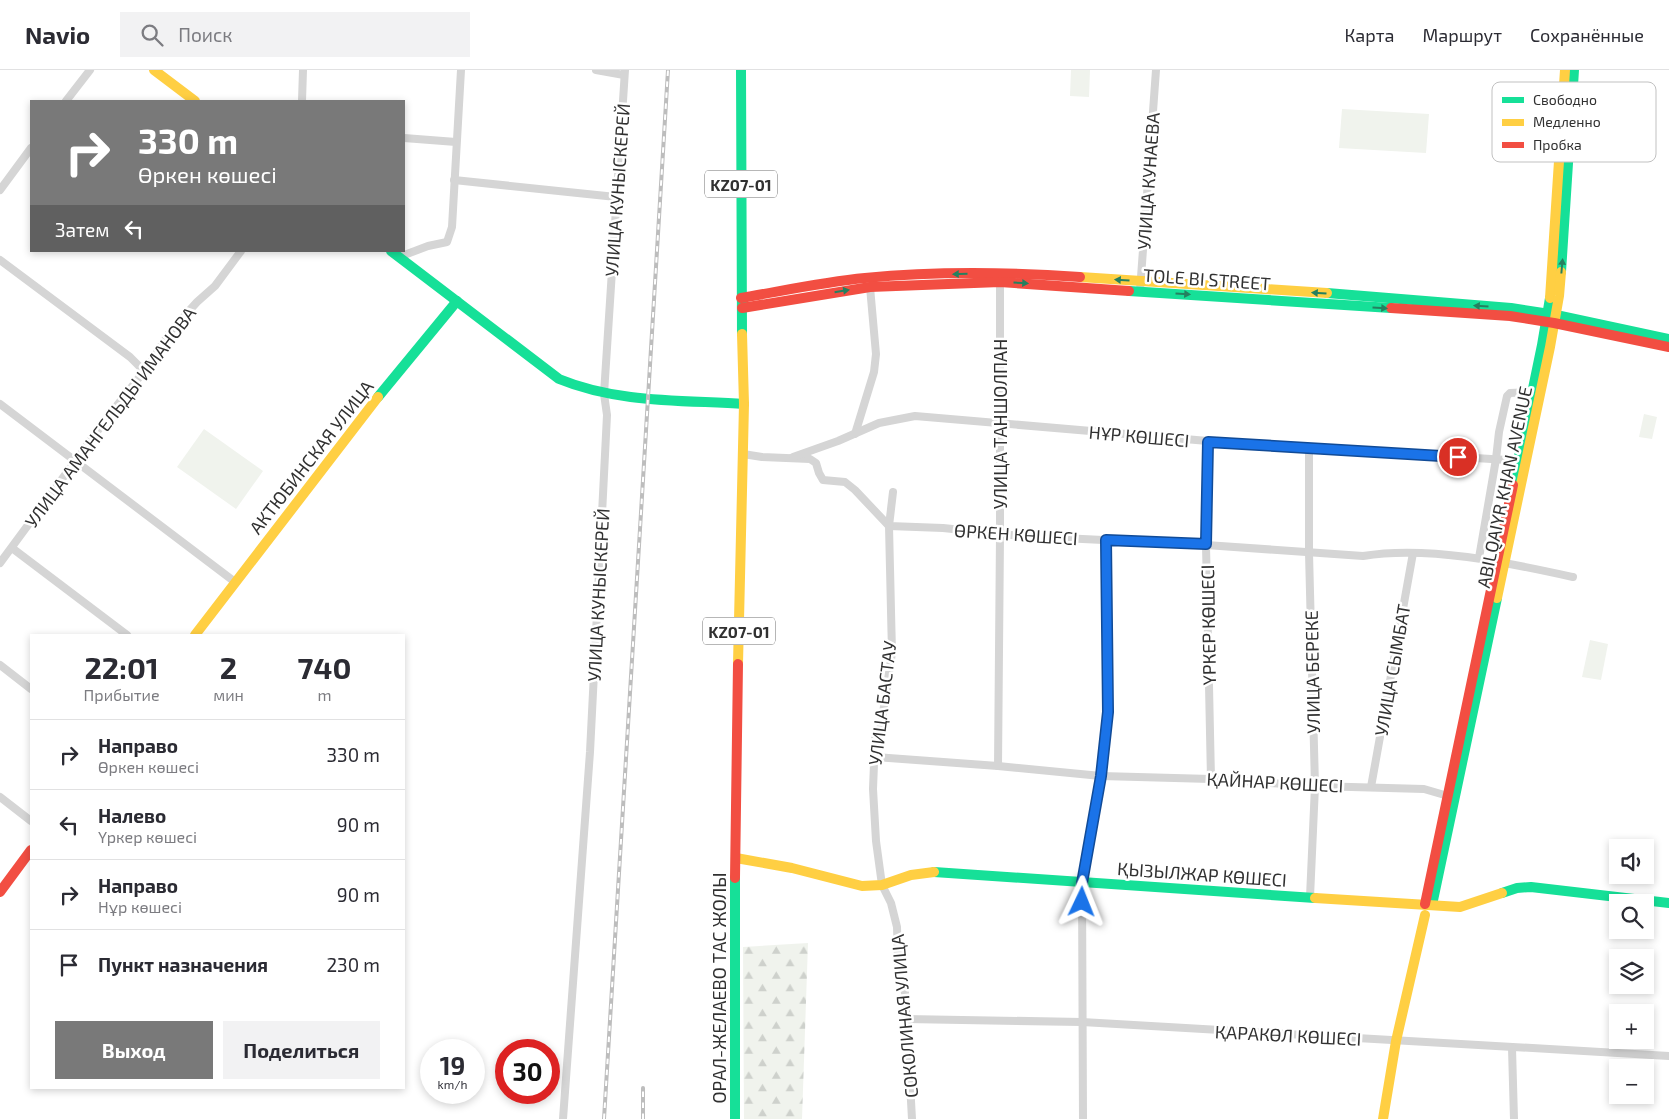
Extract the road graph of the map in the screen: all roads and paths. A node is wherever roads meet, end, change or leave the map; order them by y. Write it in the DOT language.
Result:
graph roads {
  1 [pos="90,70"];
  2 [pos="154,70"];
  3 [pos="303,70"];
  4 [pos="461,70"];
  5 [pos="596,70"];
  6 [pos="741,70"];
  7 [pos="1156,70"];
  8 [pos="624,72"];
  9 [pos="165,73"];
  10 [pos="67,100"];
  11 [pos="194,100"];
  12 [pos="302,100"];
  13 [pos="405,138"];
  14 [pos="456,142"];
  15 [pos="30,149"];
  16 [pos="1559,162"];
  17 [pos="1567,162"];
  18 [pos="454,180"];
  19 [pos="0,190"];
  20 [pos="616,197"];
  21 [pos="240,252"];
  22 [pos="405,252"];
  23 [pos="395,254"];
  24 [pos="0,260"];
  25 [pos="1000,278"];
  26 [pos="1140,286"];
  27 [pos="870,287"];
  28 [pos="457,301"];
  29 [pos="742,303"];
  30 [pos="1551,318"];
  31 [pos="1669,339"];
  32 [pos="1669,347"];
  33 [pos="143,370"];
  34 [pos="1532,392"];
  35 [pos="604,394"];
  36 [pos="0,404"];
  37 [pos="744,404"];
  38 [pos="1000,424"];
  39 [pos="855,434"];
  40 [pos="1208,442"];
  41 [pos="1309,447"];
  42 [pos="742,454"];
  43 [pos="786,459"];
  44 [pos="1496,459"];
  45 [pos="77,461"];
  46 [pos="1518,462"];
  47 [pos="1524,471"];
  48 [pos="893,492"];
  49 [pos="888,526"];
  50 [pos="1000,535"];
  51 [pos="1106,540"];
  52 [pos="1206,544"];
  53 [pos="12,548"];
  54 [pos="1309,553"];
  55 [pos="1413,553"];
  56 [pos="1479,558"];
  57 [pos="0,563"];
  58 [pos="1501,563"];
  59 [pos="1573,577"];
  60 [pos="235,582"];
  61 [pos="126,634"];
  62 [pos="196,634"];
  63 [pos="0,665"];
  64 [pos="30,688"];
  65 [pos="875,757"];
  66 [pos="998,766"];
  67 [pos="1101,776"];
  68 [pos="1212,779"];
  69 [pos="1315,786"];
  70 [pos="1371,787"];
  71 [pos="1448,796"];
  72 [pos="0,797"];
  73 [pos="30,820"];
  74 [pos="30,851"];
  75 [pos="736,858"];
  76 [pos="1082,883"];
  77 [pos="882,884"];
  78 [pos="0,892"];
  79 [pos="1310,897"];
  80 [pos="1669,903"];
  81 [pos="1427,908"];
  82 [pos="906,1018"];
  83 [pos="1082,1022"];
  84 [pos="1396,1041"];
  85 [pos="1512,1048"];
  86 [pos="1669,1056"];
  87 [pos="563,1119"];
  88 [pos="735,1119"];
  89 [pos="912,1119"];
  90 [pos="1084,1119"];
  91 [pos="1383,1119"];
  92 [pos="1514,1119"];
  1 -- 10 [label="street"];
  2 -- 9 [label="main road"];
  3 -- 12 [label="street"];
  4 -- 14 [label="street"];
  5 -- 8 [label="street"];
  6 -- 29 [label="main road, KZ07-01"];
  7 -- 26 [label="street, УЛИЦА КУНАЕВА"];
  8 -- 20 [label="street, УЛИЦА КУНЫСКЕРЕЙ"];
  9 -- 11 [label="main road"];
  13 -- 14 [label="street"];
  14 -- 18 [label="street"];
  15 -- 19 [label="street"];
  16 -- 30 [label="main road, ABILQAIYR KHAN AVENUE"];
  30 -- 17 [label="main road, ABILQAIYR KHAN AVENUE, one-way"];
  18 -- 20 [label="street"];
  18 -- 22 [label="street"];
  20 -- 35 [label="street, УЛИЦА КУНЫСКЕРЕЙ"];
  21 -- 33 [label="street, УЛИЦА АМАНГЕЛЬДЫ ИМАНОВА"];
  23 -- 28 [label="main road"];
  24 -- 33 [label="street"];
  25 -- 26 [label="main road, TOLE BI STREET"];
  25 -- 27 [label="main road, TOLE BI STREET"];
  25 -- 29 [label="main road, TOLE BI STREET, one-way"];
  25 -- 38 [label="street, УЛИЦА ТАНШОЛПАН"];
  26 -- 30 [label="main road, TOLE BI STREET"];
  29 -- 27 [label="main road, TOLE BI STREET, one-way"];
  27 -- 39 [label="street"];
  28 -- 35 [label="main road"];
  28 -- 60 [label="main road, АКТЮБИНСКАЯ УЛИЦА"];
  29 -- 37 [label="main road, KZ07-01"];
  30 -- 31 [label="main road"];
  30 -- 32 [label="main road, TOLE BI STREET"];
  30 -- 34 [label="main road, ABILQAIYR KHAN AVENUE"];
  30 -- 47 [label="main road, ABILQAIYR KHAN AVENUE"];
  33 -- 45 [label="street, УЛИЦА АМАНГЕЛЬДЫ ИМАНОВА"];
  34 -- 44 [label="street"];
  34 -- 46 [label="main road, ABILQAIYR KHAN AVENUE"];
  35 -- 37 [label="main road"];
  35 -- 87 [label="street, УЛИЦА КУНЫСКЕРЕЙ"];
  36 -- 45 [label="street"];
  37 -- 42 [label="main road, KZ07-01"];
  38 -- 39 [label="street, НҰР КӨШЕСІ"];
  38 -- 40 [label="street, НҰР КӨШЕСІ"];
  38 -- 50 [label="street, УЛИЦА ТАНШОЛПАН"];
  39 -- 43 [label="street, НҰР КӨШЕСІ"];
  40 -- 41 [label="street, НҰР КӨШЕСІ"];
  40 -- 52 [label="street, ҮРКЕР КӨШЕСІ"];
  41 -- 44 [label="street, НҰР КӨШЕСІ"];
  41 -- 54 [label="street, УЛИЦА БЕРЕКЕ"];
  42 -- 43 [label="street"];
  42 -- 75 [label="main road, KZ07-01"];
  43 -- 49 [label="street"];
  44 -- 46 [label="street, НҰР КӨШЕСІ"];
  44 -- 56 [label="street"];
  45 -- 53 [label="street, УЛИЦА АМАНГЕЛЬДЫ ИМАНОВА"];
  45 -- 60 [label="street"];
  46 -- 47 [label="street"];
  46 -- 58 [label="main road, ABILQAIYR KHAN AVENUE"];
  47 -- 58 [label="main road, ABILQAIYR KHAN AVENUE"];
  48 -- 49 [label="street, УЛИЦА БАСТАУ"];
  49 -- 50 [label="street, ӨРКЕН КӨШЕСІ"];
  49 -- 65 [label="street, УЛИЦА БАСТАУ"];
  50 -- 51 [label="street, ӨРКЕН КӨШЕСІ"];
  50 -- 66 [label="street, УЛИЦА ТАНШОЛПАН"];
  51 -- 52 [label="street, ӨРКЕН КӨШЕСІ"];
  51 -- 67 [label="street"];
  52 -- 54 [label="street, ӨРКЕН КӨШЕСІ"];
  52 -- 68 [label="street, ҮРКЕР КӨШЕСІ"];
  53 -- 57 [label="street, УЛИЦА АМАНГЕЛЬДЫ ИМАНОВА"];
  53 -- 61 [label="street"];
  54 -- 55 [label="street, ӨРКЕН КӨШЕСІ"];
  54 -- 69 [label="street, УЛИЦА БЕРЕКЕ"];
  55 -- 56 [label="street, ӨРКЕН КӨШЕСІ"];
  55 -- 70 [label="street, УЛИЦА СЫМБАТ"];
  56 -- 58 [label="street, ӨРКЕН КӨШЕСІ"];
  58 -- 59 [label="street, ӨРКЕН КӨШЕСІ"];
  58 -- 71 [label="main road, ABILQAIYR KHAN AVENUE"];
  58 -- 81 [label="main road, ABILQAIYR KHAN AVENUE"];
  60 -- 62 [label="main road, АКТЮБИНСКАЯ УЛИЦА"];
  63 -- 64 [label="street"];
  65 -- 66 [label="street, ҚАЙНАР КӨШЕСІ"];
  65 -- 77 [label="street, УЛИЦА БАСТАУ"];
  66 -- 67 [label="street, ҚАЙНАР КӨШЕСІ"];
  67 -- 68 [label="street, ҚАЙНАР КӨШЕСІ"];
  67 -- 76 [label="street"];
  68 -- 69 [label="street, ҚАЙНАР КӨШЕСІ"];
  69 -- 70 [label="street, ҚАЙНАР КӨШЕСІ"];
  69 -- 79 [label="street, УЛИЦА БЕРЕКЕ"];
  70 -- 71 [label="street, ҚАЙНАР КӨШЕСІ"];
  71 -- 81 [label="main road, ABILQAIYR KHAN AVENUE"];
  72 -- 73 [label="street"];
  74 -- 78 [label="main road"];
  75 -- 77 [label="main road, ҚЫЗЫЛЖАР КӨШЕСІ"];
  75 -- 88 [label="main road, ОРАЛ-ЖЕЛАЕВО ТАС ЖОЛЫ / KZ07-01"];
  76 -- 77 [label="main road, ҚЫЗЫЛЖАР КӨШЕСІ"];
  76 -- 79 [label="main road, ҚЫЗЫЛЖАР КӨШЕСІ"];
  76 -- 83 [label="street"];
  77 -- 82 [label="street, СОКОЛИНАЯ УЛИЦА"];
  79 -- 81 [label="main road, ҚЫЗЫЛЖАР КӨШЕСІ"];
  80 -- 81 [label="main road, ҚЫЗЫЛЖАР КӨШЕСІ"];
  81 -- 84 [label="main road"];
  82 -- 83 [label="street, ҚАРАКӨЛ КӨШЕСІ"];
  82 -- 89 [label="street, СОКОЛИНАЯ УЛИЦА"];
  83 -- 84 [label="street, ҚАРАКӨЛ КӨШЕСІ"];
  83 -- 90 [label="street"];
  84 -- 85 [label="street, ҚАРАКӨЛ КӨШЕСІ"];
  84 -- 91 [label="main road"];
  85 -- 86 [label="street, ҚАРАКӨЛ КӨШЕСІ"];
  85 -- 92 [label="street"];
}
